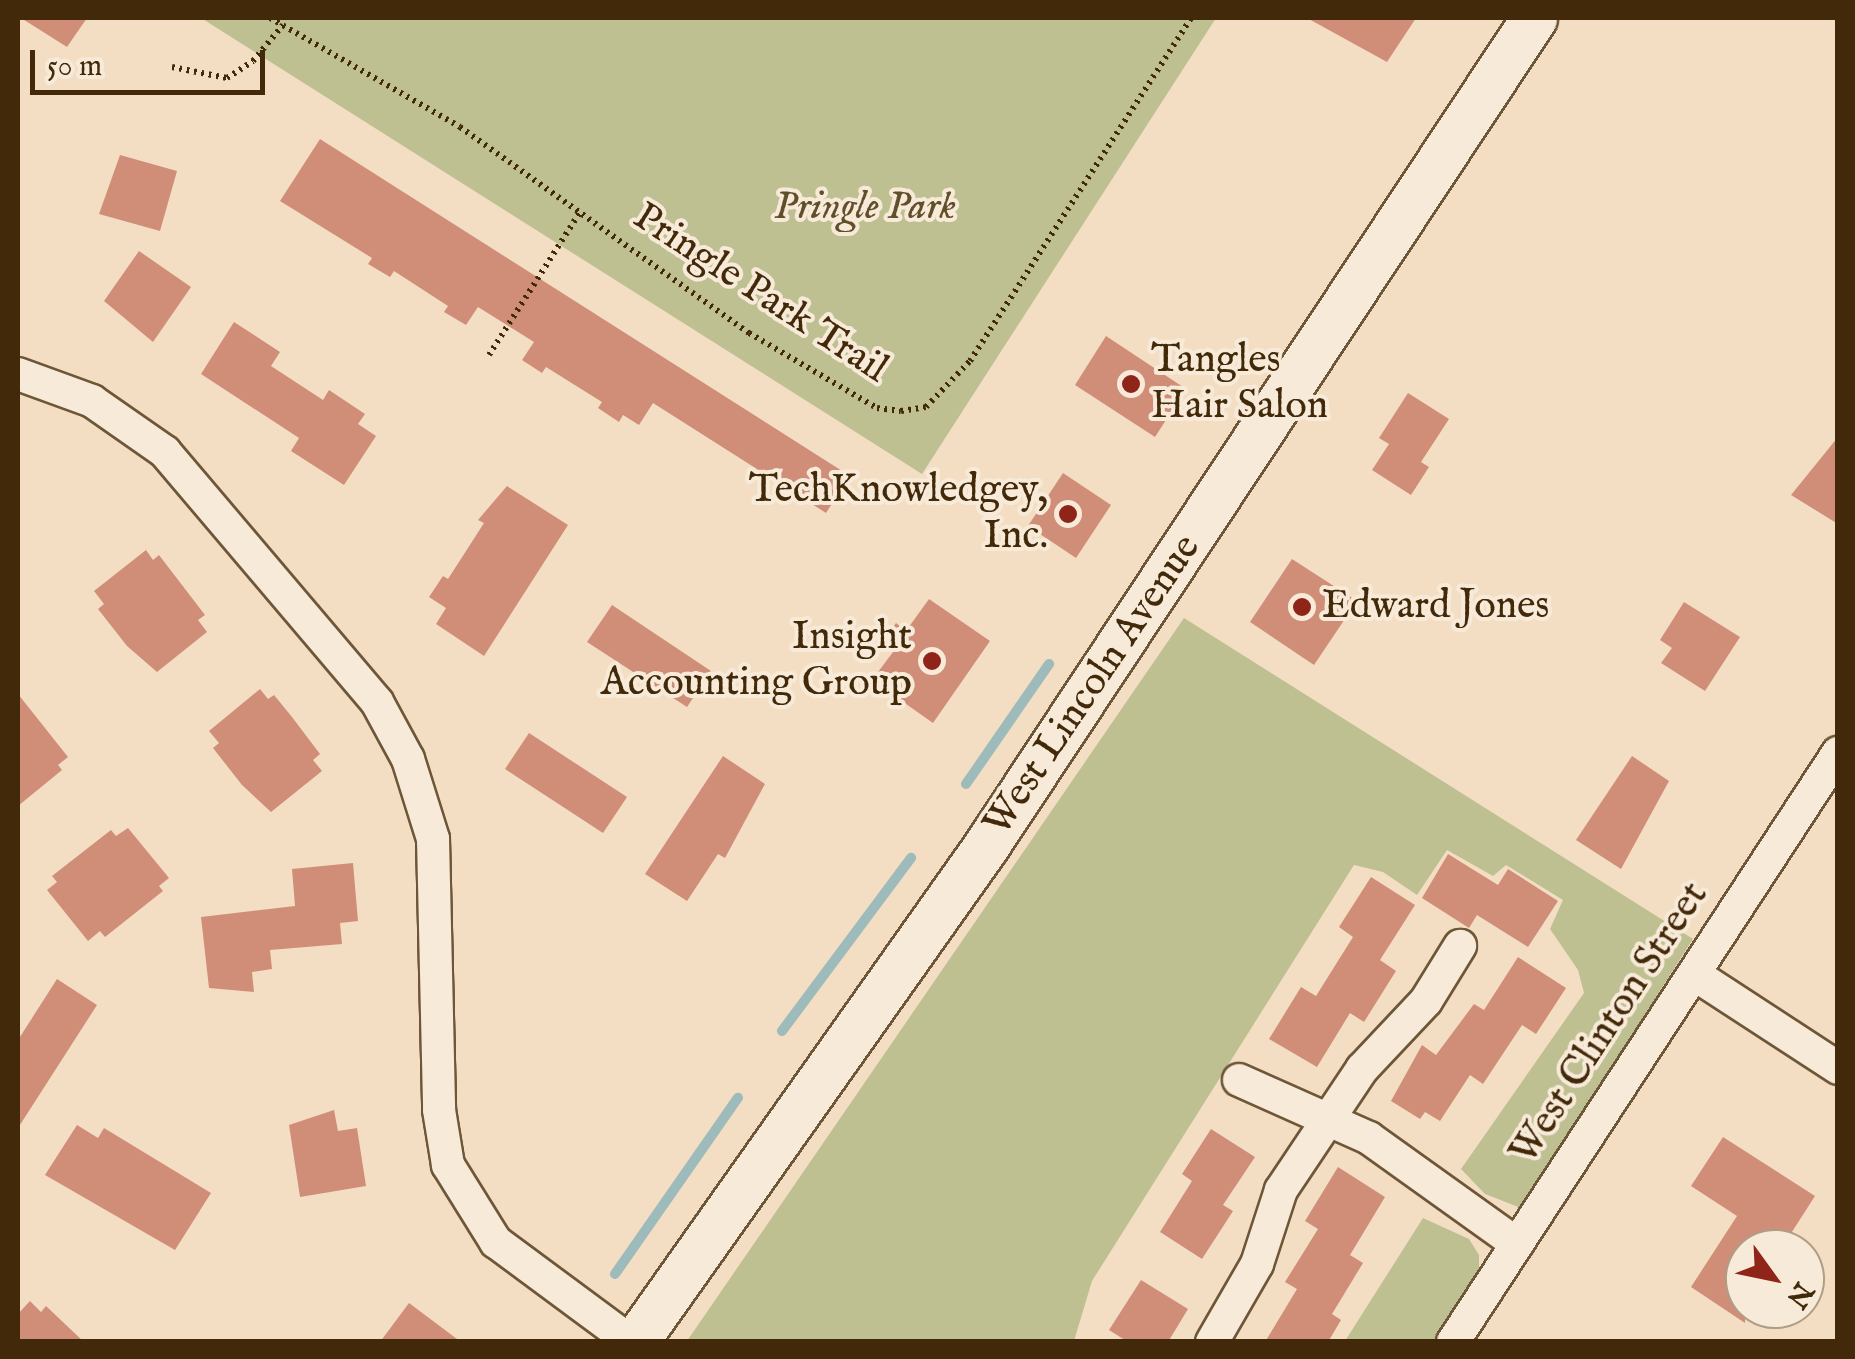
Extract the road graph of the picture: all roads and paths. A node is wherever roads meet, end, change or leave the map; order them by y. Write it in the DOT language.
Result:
graph roads {
  1 [pos="270,18"];
  2 [pos="1191,18"];
  3 [pos="1534,18"];
  4 [pos="282,26"];
  5 [pos="172,67"];
  6 [pos="580,212"];
  7 [pos="489,355"];
  8 [pos="18,374"];
  9 [pos="1838,753"];
  10 [pos="1460,946"];
  11 [pos="1694,974"];
  12 [pos="1838,1068"];
  13 [pos="1239,1080"];
  14 [pos="1327,1120"];
  15 [pos="1516,1244"];
  16 [pos="633,1342"];
  17 [pos="1212,1342"];
  18 [pos="1453,1342"];
  1 -- 4 [label="path, Pringle Park Trail"];
  2 -- 6 [label="path, Pringle Park Trail"];
  3 -- 16 [label="street, West Lincoln Avenue"];
  4 -- 5 [label="path"];
  4 -- 6 [label="path, Pringle Park Trail"];
  6 -- 7 [label="path"];
  8 -- 16 [label="street"];
  9 -- 11 [label="street, West Clinton Street"];
  10 -- 14 [label="street"];
  11 -- 12 [label="street"];
  11 -- 15 [label="street, West Clinton Street"];
  13 -- 14 [label="street"];
  14 -- 15 [label="street"];
  14 -- 17 [label="street"];
  15 -- 18 [label="street, West Clinton Street"];
}
